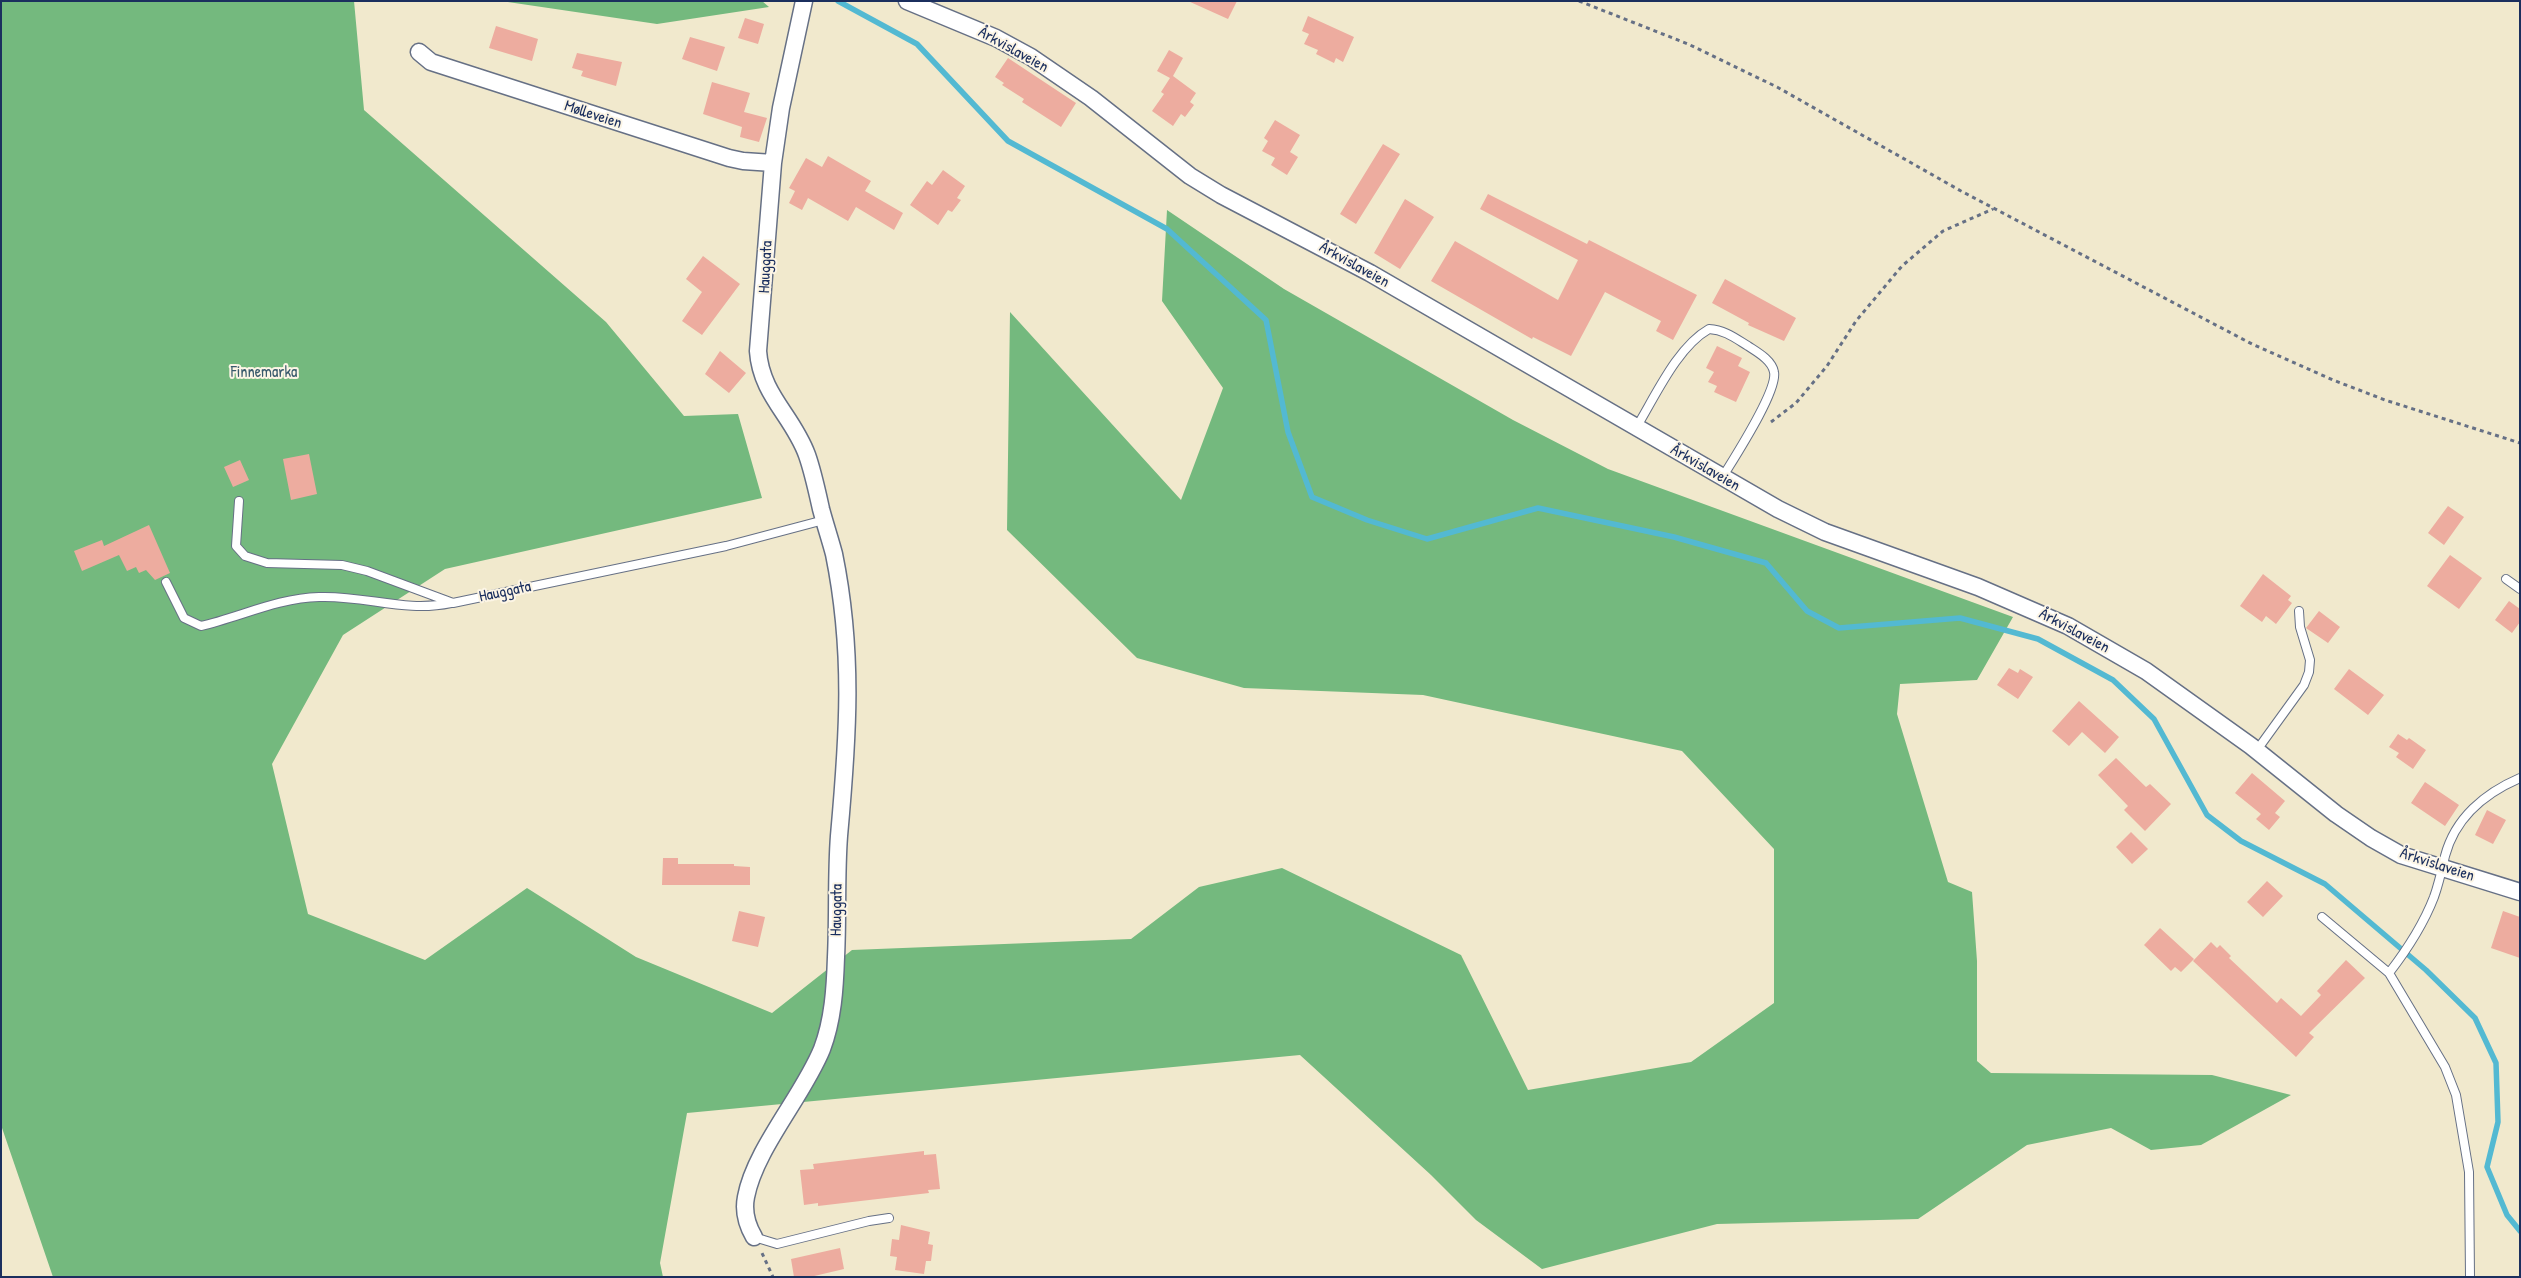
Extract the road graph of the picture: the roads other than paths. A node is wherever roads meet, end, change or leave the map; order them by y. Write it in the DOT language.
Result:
graph roads {
  1 [pos="907,1"];
  2 [pos="804,2"];
  3 [pos="418,52"];
  4 [pos="773,164"];
  5 [pos="1636,428"];
  6 [pos="1722,478"];
  7 [pos="239,501"];
  8 [pos="824,520"];
  9 [pos="2506,579"];
  10 [pos="166,582"];
  11 [pos="2520,589"];
  12 [pos="454,603"];
  13 [pos="2299,611"];
  14 [pos="2257,750"];
  15 [pos="2520,778"];
  16 [pos="2442,869"];
  17 [pos="2520,892"];
  18 [pos="2322,917"];
  19 [pos="2389,973"];
  20 [pos="889,1218"];
  21 [pos="754,1237"];
  22 [pos="2470,1277"];
  1 -- 5 [label="street, Årkvislaveien"];
  2 -- 4 [label="street, Hauggata"];
  3 -- 4 [label="street, Mølleveien"];
  4 -- 8 [label="street, Hauggata"];
  5 -- 6 [label="street, Årkvislaveien"];
  5 -- 6 [label="lane"];
  6 -- 14 [label="street, Årkvislaveien"];
  7 -- 12 [label="lane"];
  8 -- 12 [label="lane, Hauggata"];
  8 -- 21 [label="street, Hauggata"];
  9 -- 11 [label="lane"];
  10 -- 12 [label="lane, Hauggata"];
  13 -- 14 [label="lane"];
  14 -- 16 [label="street, Årkvislaveien"];
  15 -- 16 [label="lane"];
  16 -- 17 [label="street, Årkvislaveien"];
  16 -- 19 [label="lane"];
  18 -- 19 [label="lane"];
  19 -- 22 [label="lane"];
  20 -- 21 [label="lane"];
}
